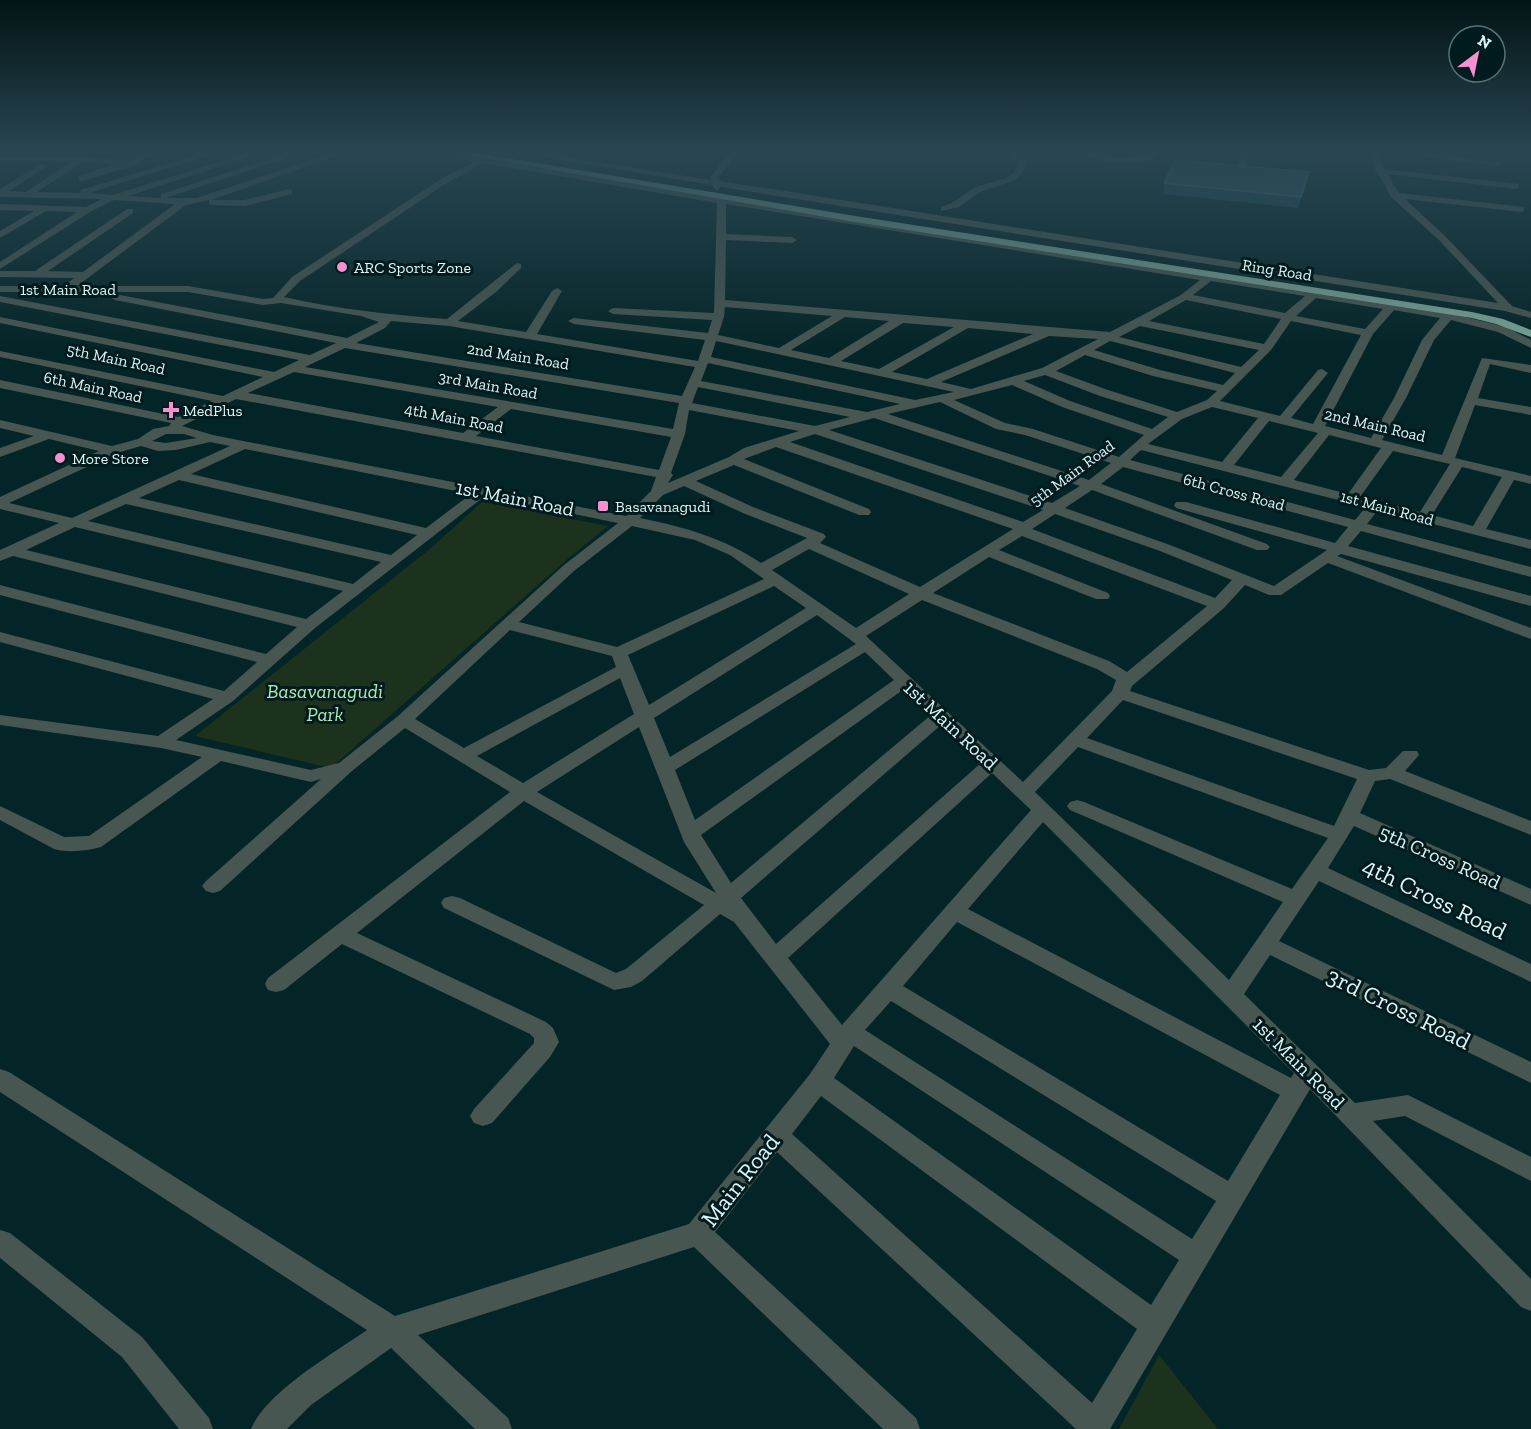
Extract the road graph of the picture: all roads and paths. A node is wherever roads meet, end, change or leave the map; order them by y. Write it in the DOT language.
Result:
graph roads {
  1 [pos="29,218"];
  2 [pos="75,218"];
  3 [pos="131,218"];
  4 [pos="162,218"];
  5 [pos="389,218"];
  6 [pos="720,218"];
  7 [pos="861,218"];
  8 [pos="868,218"];
  9 [pos="884,218"];
  10 [pos="1420,218"];
  11 [pos="0,235"];
  12 [pos="721,237"];
  13 [pos="792,240"];
  14 [pos="0,266"];
  15 [pos="517,266"];
  16 [pos="0,274"];
  17 [pos="38,274"];
  18 [pos="88,274"];
  19 [pos="1209,278"];
  20 [pos="0,289"];
  21 [pos="66,289"];
  22 [pos="557,291"];
  23 [pos="1314,294"];
  24 [pos="1185,297"];
  25 [pos="0,299"];
  26 [pos="281,300"];
  27 [pos="720,303"];
  28 [pos="1391,307"];
  29 [pos="613,311"];
  30 [pos="1510,311"];
  31 [pos="845,313"];
  32 [pos="1449,315"];
  33 [pos="1531,315"];
  34 [pos="379,317"];
  35 [pos="719,317"];
  36 [pos="1288,317"];
  37 [pos="901,319"];
  38 [pos="0,320"];
  39 [pos="574,321"];
  40 [pos="1498,321"];
  41 [pos="1138,322"];
  42 [pos="1531,322"];
  43 [pos="448,323"];
  44 [pos="968,324"];
  45 [pos="1046,332"];
  46 [pos="1368,333"];
  47 [pos="1531,334"];
  48 [pos="530,336"];
  49 [pos="711,337"];
  50 [pos="1111,337"];
  51 [pos="346,343"];
  52 [pos="1531,345"];
  53 [pos="1267,348"];
  54 [pos="782,351"];
  55 [pos="1085,351"];
  56 [pos="0,354"];
  57 [pos="311,359"];
  58 [pos="703,362"];
  59 [pos="831,362"];
  60 [pos="292,368"];
  61 [pos="1531,369"];
  62 [pos="1046,370"];
  63 [pos="1243,371"];
  64 [pos="883,372"];
  65 [pos="1322,373"];
  66 [pos="276,376"];
  67 [pos="1013,381"];
  68 [pos="931,382"];
  69 [pos="694,383"];
  70 [pos="0,384"];
  71 [pos="1225,389"];
  72 [pos="970,393"];
  73 [pos="230,397"];
  74 [pos="943,399"];
  75 [pos="1470,400"];
  76 [pos="686,403"];
  77 [pos="916,403"];
  78 [pos="1211,403"];
  79 [pos="508,405"];
  80 [pos="1531,411"];
  81 [pos="871,415"];
  82 [pos="1178,416"];
  83 [pos="1266,416"];
  84 [pos="1283,420"];
  85 [pos="0,424"];
  86 [pos="176,425"];
  87 [pos="815,430"];
  88 [pos="1322,430"];
  89 [pos="678,434"];
  90 [pos="1155,434"];
  91 [pos="48,435"];
  92 [pos="466,437"];
  93 [pos="210,438"];
  94 [pos="143,441"];
  95 [pos="776,442"];
  96 [pos="1375,442"];
  97 [pos="245,444"];
  98 [pos="1138,445"];
  99 [pos="1390,445"];
  100 [pos="112,450"];
  101 [pos="0,453"];
  102 [pos="734,460"];
  103 [pos="1453,461"];
  104 [pos="1121,462"];
  105 [pos="1225,467"];
  106 [pos="1510,474"];
  107 [pos="177,475"];
  108 [pos="666,475"];
  109 [pos="1531,480"];
  110 [pos="685,481"];
  111 [pos="1285,482"];
  112 [pos="1091,485"];
  113 [pos="482,492"];
  114 [pos="658,492"];
  115 [pos="1352,498"];
  116 [pos="125,499"];
  117 [pos="0,504"];
  118 [pos="1181,505"];
  119 [pos="1375,505"];
  120 [pos="1055,509"];
  121 [pos="864,512"];
  122 [pos="1424,518"];
  123 [pos="629,521"];
  124 [pos="72,524"];
  125 [pos="1359,526"];
  126 [pos="1023,529"];
  127 [pos="1477,531"];
  128 [pos="428,533"];
  129 [pos="808,543"];
  130 [pos="1531,545"];
  131 [pos="1262,548"];
  132 [pos="988,551"];
  133 [pos="1333,552"];
  134 [pos="6,554"];
  135 [pos="393,560"];
  136 [pos="1531,572"];
  137 [pos="769,574"];
  138 [pos="1243,578"];
  139 [pos="355,589"];
  140 [pos="0,590"];
  141 [pos="921,594"];
  142 [pos="1102,596"];
  143 [pos="1531,601"];
  144 [pos="1218,605"];
  145 [pos="817,608"];
  146 [pos="507,624"];
  147 [pos="309,626"];
  148 [pos="1531,634"];
  149 [pos="0,637"];
  150 [pos="860,640"];
  151 [pos="271,660"];
  152 [pos="622,661"];
  153 [pos="904,681"];
  154 [pos="1122,688"];
  155 [pos="226,697"];
  156 [pos="642,715"];
  157 [pos="941,716"];
  158 [pos="0,720"];
  159 [pos="404,720"];
  160 [pos="1075,740"];
  161 [pos="161,742"];
  162 [pos="217,755"];
  163 [pos="1410,755"];
  164 [pos="464,756"];
  165 [pos="992,763"];
  166 [pos="666,766"];
  167 [pos="346,767"];
  168 [pos="1392,773"];
  169 [pos="1368,776"];
  170 [pos="523,792"];
  171 [pos="1024,792"];
  172 [pos="1077,806"];
  173 [pos="1042,810"];
  174 [pos="0,812"];
  175 [pos="1350,816"];
  176 [pos="1531,828"];
  177 [pos="690,832"];
  178 [pos="1340,835"];
  179 [pos="1316,871"];
  180 [pos="213,886"];
  181 [pos="1531,898"];
  182 [pos="1296,899"];
  183 [pos="724,900"];
  184 [pos="452,903"];
  185 [pos="954,911"];
  186 [pos="340,934"];
  187 [pos="1266,944"];
  188 [pos="775,957"];
  189 [pos="1531,974"];
  190 [pos="276,984"];
  191 [pos="888,988"];
  192 [pos="1231,995"];
  193 [pos="846,1037"];
  194 [pos="1531,1073"];
  195 [pos="0,1079"];
  196 [pos="819,1081"];
  197 [pos="1302,1082"];
  198 [pos="1350,1114"];
  199 [pos="483,1116"];
  200 [pos="776,1135"];
  201 [pos="1531,1170"];
  202 [pos="1232,1197"];
  203 [pos="698,1233"];
  204 [pos="0,1242"];
  205 [pos="1196,1256"];
  206 [pos="1531,1298"];
  207 [pos="1155,1325"];
  208 [pos="392,1330"];
  209 [pos="1094,1427"];
  210 [pos="198,1429"];
  211 [pos="266,1429"];
  212 [pos="496,1429"];
  213 [pos="905,1429"];
  1 -- 11 [label="street"];
  2 -- 14 [label="street"];
  3 -- 17 [label="street"];
  4 -- 18 [label="street"];
  5 -- 26 [label="street"];
  6 -- 12 [label="street"];
  7 -- 19 [label="street"];
  8 -- 40 [label="highway, Ring Road"];
  9 -- 30 [label="highway, Ring Road"];
  10 -- 30 [label="street"];
  12 -- 13 [label="street"];
  12 -- 27 [label="street"];
  15 -- 43 [label="street"];
  16 -- 17 [label="street"];
  17 -- 18 [label="street"];
  18 -- 21 [label="street"];
  19 -- 23 [label="street"];
  19 -- 24 [label="street"];
  20 -- 21 [label="street, 1st Main Road"];
  21 -- 26 [label="street, 1st Main Road"];
  21 -- 51 [label="street, 2nd Main Road"];
  22 -- 48 [label="street"];
  23 -- 28 [label="street"];
  23 -- 36 [label="street, 5th Main Road"];
  24 -- 36 [label="street"];
  24 -- 41 [label="street"];
  25 -- 57 [label="street"];
  26 -- 34 [label="street, 1st Main Road"];
  27 -- 31 [label="street"];
  27 -- 35 [label="street"];
  28 -- 32 [label="street"];
  28 -- 46 [label="street"];
  29 -- 35 [label="street"];
  30 -- 33 [label="street"];
  30 -- 40 [label="street"];
  30 -- 42 [label="highway, Ring Road"];
  31 -- 37 [label="street"];
  31 -- 54 [label="street"];
  32 -- 52 [label="street"];
  32 -- 96 [label="street"];
  34 -- 43 [label="street, 1st Main Road"];
  34 -- 51 [label="street"];
  35 -- 49 [label="street"];
  36 -- 46 [label="street"];
  36 -- 53 [label="street, 5th Main Road"];
  37 -- 44 [label="street"];
  37 -- 59 [label="street"];
  38 -- 66 [label="street"];
  39 -- 49 [label="street"];
  40 -- 47 [label="highway, Ring Road"];
  41 -- 50 [label="street"];
  41 -- 53 [label="street"];
  43 -- 48 [label="street, 1st Main Road"];
  44 -- 45 [label="street"];
  44 -- 64 [label="street"];
  45 -- 50 [label="street"];
  45 -- 68 [label="street"];
  46 -- 88 [label="street"];
  48 -- 58 [label="street, 1st Main Road"];
  49 -- 54 [label="street"];
  49 -- 58 [label="street"];
  50 -- 55 [label="street"];
  50 -- 63 [label="street"];
  51 -- 57 [label="street"];
  51 -- 76 [label="street, 2nd Main Road"];
  53 -- 63 [label="street, 5th Main Road"];
  54 -- 59 [label="street"];
  55 -- 62 [label="street"];
  55 -- 71 [label="street"];
  56 -- 73 [label="street, 5th Main Road"];
  57 -- 60 [label="street"];
  58 -- 69 [label="street"];
  58 -- 77 [label="street, 1st Main Road"];
  59 -- 64 [label="street"];
  60 -- 66 [label="street"];
  60 -- 79 [label="street, 3rd Main Road"];
  61 -- 75 [label="street"];
  62 -- 67 [label="street"];
  62 -- 82 [label="street"];
  63 -- 71 [label="street, 5th Main Road"];
  64 -- 68 [label="street"];
  65 -- 84 [label="street"];
  66 -- 73 [label="street"];
  67 -- 72 [label="street"];
  67 -- 90 [label="street"];
  68 -- 72 [label="street"];
  69 -- 76 [label="street"];
  69 -- 81 [label="street"];
  70 -- 86 [label="street, 6th Main Road"];
  71 -- 78 [label="street, 5th Main Road"];
  72 -- 74 [label="street"];
  73 -- 86 [label="street"];
  73 -- 92 [label="street, 4th Main Road"];
  74 -- 77 [label="street"];
  74 -- 104 [label="street, 6th Cross Road"];
  75 -- 80 [label="street"];
  75 -- 103 [label="street"];
  76 -- 87 [label="street, 2nd Main Road"];
  76 -- 89 [label="street"];
  77 -- 81 [label="street"];
  78 -- 82 [label="street, 5th Main Road"];
  78 -- 83 [label="street, 2nd Main Road"];
  79 -- 89 [label="street, 3rd Main Road"];
  79 -- 92 [label="street"];
  81 -- 87 [label="street"];
  81 -- 112 [label="street"];
  82 -- 90 [label="street, 5th Main Road"];
  83 -- 84 [label="street, 2nd Main Road"];
  83 -- 105 [label="street"];
  84 -- 88 [label="street, 2nd Main Road"];
  85 -- 91 [label="street"];
  86 -- 93 [label="street, 6th Main Road"];
  86 -- 94 [label="street"];
  87 -- 95 [label="street"];
  87 -- 120 [label="street, 2nd Main Road"];
  88 -- 96 [label="street, 2nd Main Road"];
  88 -- 111 [label="street"];
  89 -- 108 [label="street"];
  90 -- 98 [label="street, 5th Main Road"];
  91 -- 100 [label="street"];
  91 -- 101 [label="street"];
  92 -- 108 [label="street, 4th Main Road"];
  93 -- 94 [label="street"];
  93 -- 97 [label="street, 1st Main Road"];
  94 -- 100 [label="street"];
  95 -- 102 [label="street"];
  95 -- 126 [label="street"];
  96 -- 99 [label="street, 2nd Main Road"];
  97 -- 107 [label="street"];
  97 -- 113 [label="street, 1st Main Road"];
  98 -- 104 [label="street, 5th Main Road"];
  98 -- 105 [label="street, 1st Main Road"];
  99 -- 103 [label="street, 2nd Main Road"];
  99 -- 115 [label="street"];
  100 -- 117 [label="street"];
  102 -- 110 [label="street"];
  102 -- 121 [label="street"];
  103 -- 106 [label="street, 2nd Main Road"];
  103 -- 122 [label="street"];
  104 -- 112 [label="street, 5th Main Road"];
  104 -- 125 [label="street, 6th Cross Road"];
  105 -- 111 [label="street, 1st Main Road"];
  106 -- 109 [label="street, 2nd Main Road"];
  106 -- 127 [label="street"];
  107 -- 116 [label="street"];
  107 -- 128 [label="street"];
  108 -- 114 [label="street"];
  110 -- 114 [label="street"];
  110 -- 129 [label="street"];
  111 -- 115 [label="street, 1st Main Road"];
  112 -- 120 [label="street, 5th Main Road"];
  112 -- 131 [label="street"];
  113 -- 123 [label="street, 1st Main Road"];
  113 -- 128 [label="street"];
  114 -- 123 [label="street"];
  115 -- 119 [label="street, 1st Main Road"];
  116 -- 124 [label="street"];
  116 -- 135 [label="street"];
  117 -- 124 [label="street"];
  118 -- 133 [label="street"];
  119 -- 122 [label="street, 1st Main Road"];
  119 -- 125 [label="street"];
  120 -- 126 [label="street, 5th Main Road"];
  120 -- 138 [label="street, 2nd Main Road"];
  122 -- 127 [label="street, 1st Main Road"];
  123 -- 137 [label="street, 1st Main Road"];
  123 -- 146 [label="street"];
  124 -- 134 [label="street"];
  124 -- 139 [label="street"];
  125 -- 133 [label="street"];
  125 -- 136 [label="street, 6th Cross Road"];
  126 -- 132 [label="street, 5th Main Road"];
  126 -- 144 [label="street"];
  127 -- 130 [label="street, 1st Main Road"];
  128 -- 135 [label="street"];
  129 -- 137 [label="street"];
  129 -- 141 [label="street"];
  132 -- 141 [label="street, 5th Main Road"];
  132 -- 142 [label="street"];
  133 -- 138 [label="street, 2nd Main Road"];
  133 -- 143 [label="street"];
  133 -- 148 [label="street"];
  134 -- 147 [label="street"];
  135 -- 139 [label="street"];
  137 -- 145 [label="street, 1st Main Road"];
  137 -- 152 [label="street"];
  138 -- 144 [label="street"];
  139 -- 147 [label="street"];
  140 -- 151 [label="street"];
  141 -- 150 [label="street, 5th Main Road"];
  141 -- 154 [label="street"];
  144 -- 154 [label="street"];
  145 -- 150 [label="street, 1st Main Road"];
  145 -- 156 [label="street"];
  146 -- 152 [label="street"];
  146 -- 159 [label="street"];
  147 -- 151 [label="street"];
  149 -- 155 [label="street"];
  150 -- 153 [label="street, 1st Main Road"];
  150 -- 166 [label="street, 5th Main Road"];
  151 -- 155 [label="street"];
  152 -- 156 [label="street"];
  152 -- 164 [label="street"];
  153 -- 157 [label="street, 1st Main Road"];
  153 -- 177 [label="street"];
  154 -- 160 [label="street"];
  154 -- 169 [label="street"];
  155 -- 161 [label="street"];
  156 -- 166 [label="street"];
  156 -- 170 [label="street"];
  157 -- 165 [label="street, 1st Main Road"];
  157 -- 183 [label="street"];
  158 -- 161 [label="street"];
  159 -- 164 [label="street"];
  159 -- 167 [label="street"];
  160 -- 171 [label="street"];
  160 -- 178 [label="street"];
  161 -- 162 [label="street"];
  162 -- 167 [label="street"];
  162 -- 174 [label="street"];
  163 -- 168 [label="street"];
  164 -- 170 [label="street"];
  165 -- 171 [label="street, 1st Main Road"];
  165 -- 188 [label="street"];
  166 -- 177 [label="street"];
  167 -- 180 [label="street"];
  168 -- 169 [label="street"];
  168 -- 176 [label="street"];
  169 -- 175 [label="street"];
  170 -- 183 [label="street"];
  170 -- 186 [label="street"];
  171 -- 173 [label="street, 1st Main Road"];
  172 -- 182 [label="street"];
  173 -- 185 [label="street, Main Road"];
  173 -- 192 [label="street, 1st Main Road"];
  175 -- 178 [label="street"];
  175 -- 181 [label="street, 5th Cross Road"];
  177 -- 183 [label="street"];
  178 -- 179 [label="street"];
  179 -- 182 [label="street"];
  179 -- 189 [label="street, 4th Cross Road"];
  182 -- 187 [label="street"];
  183 -- 184 [label="street"];
  183 -- 188 [label="street"];
  185 -- 191 [label="street, Main Road"];
  185 -- 197 [label="street"];
  186 -- 190 [label="street"];
  186 -- 199 [label="street"];
  187 -- 192 [label="street"];
  187 -- 194 [label="street, 3rd Cross Road"];
  188 -- 193 [label="street"];
  191 -- 193 [label="street, Main Road"];
  191 -- 202 [label="street"];
  192 -- 197 [label="street, 1st Main Road"];
  193 -- 196 [label="street, Main Road"];
  193 -- 205 [label="street"];
  195 -- 208 [label="street"];
  196 -- 200 [label="street, Main Road"];
  196 -- 207 [label="street"];
  197 -- 198 [label="street, 1st Main Road"];
  197 -- 202 [label="street"];
  198 -- 201 [label="street"];
  198 -- 206 [label="street, 1st Main Road"];
  200 -- 203 [label="street, Main Road"];
  200 -- 209 [label="street"];
  202 -- 205 [label="street"];
  203 -- 208 [label="street, Main Road"];
  203 -- 213 [label="street"];
  204 -- 210 [label="street"];
  205 -- 207 [label="street"];
  207 -- 209 [label="street"];
  208 -- 211 [label="street, Main Road"];
  208 -- 212 [label="street"];
}
